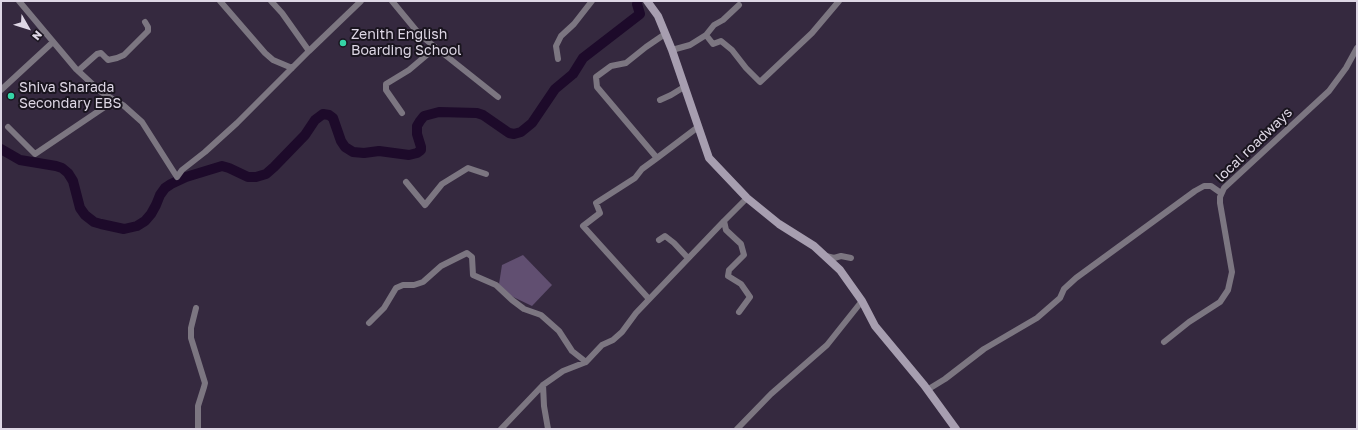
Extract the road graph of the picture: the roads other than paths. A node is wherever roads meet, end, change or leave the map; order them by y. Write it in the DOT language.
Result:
graph roads {
  1 [pos="19,1"];
  2 [pos="220,1"];
  3 [pos="271,1"];
  4 [pos="361,1"];
  5 [pos="392,1"];
  6 [pos="592,1"];
  7 [pos="647,1"];
  8 [pos="839,1"];
  9 [pos="739,4"];
  10 [pos="144,22"];
  11 [pos="665,34"];
  12 [pos="706,35"];
  13 [pos="53,42"];
  14 [pos="435,48"];
  15 [pos="1357,48"];
  16 [pos="672,50"];
  17 [pos="309,51"];
  18 [pos="558,59"];
  19 [pos="292,68"];
  20 [pos="76,69"];
  21 [pos="684,87"];
  22 [pos="1,90"];
  23 [pos="498,97"];
  24 [pos="115,100"];
  25 [pos="660,100"];
  26 [pos="402,113"];
  27 [pos="8,127"];
  28 [pos="698,127"];
  29 [pos="657,158"];
  30 [pos="486,174"];
  31 [pos="406,182"];
  32 [pos="1221,193"];
  33 [pos="747,198"];
  34 [pos="724,221"];
  35 [pos="659,240"];
  36 [pos="826,256"];
  37 [pos="688,258"];
  38 [pos="851,258"];
  39 [pos="649,299"];
  40 [pos="862,301"];
  41 [pos="196,308"];
  42 [pos="739,312"];
  43 [pos="369,323"];
  44 [pos="1164,342"];
  45 [pos="586,362"];
  46 [pos="543,385"];
  47 [pos="927,390"];
  48 [pos="198,427"];
  49 [pos="191,429"];
  50 [pos="501,429"];
  51 [pos="548,429"];
  52 [pos="737,429"];
  53 [pos="956,429"];
  1 -- 13 [label="street"];
  2 -- 19 [label="street"];
  3 -- 17 [label="street"];
  4 -- 17 [label="street"];
  5 -- 14 [label="street"];
  6 -- 18 [label="street"];
  7 -- 11 [label="main road"];
  8 -- 12 [label="street"];
  9 -- 12 [label="street"];
  10 -- 20 [label="street"];
  11 -- 16 [label="main road"];
  11 -- 29 [label="street"];
  12 -- 16 [label="street"];
  13 -- 20 [label="street"];
  13 -- 22 [label="street"];
  14 -- 23 [label="street"];
  14 -- 26 [label="street"];
  15 -- 32 [label="street, local roadways"];
  16 -- 21 [label="main road"];
  17 -- 19 [label="street"];
  19 -- 24 [label="street"];
  20 -- 24 [label="street"];
  21 -- 25 [label="street"];
  21 -- 28 [label="main road"];
  24 -- 27 [label="street"];
  28 -- 29 [label="street"];
  28 -- 33 [label="main road"];
  29 -- 39 [label="street"];
  30 -- 31 [label="street"];
  32 -- 44 [label="street, local roadways"];
  32 -- 47 [label="street"];
  33 -- 34 [label="street"];
  33 -- 36 [label="main road"];
  34 -- 37 [label="street"];
  34 -- 42 [label="street"];
  35 -- 37 [label="street"];
  36 -- 38 [label="street"];
  36 -- 40 [label="main road"];
  37 -- 39 [label="street"];
  39 -- 45 [label="street"];
  40 -- 47 [label="main road"];
  40 -- 52 [label="street"];
  41 -- 48 [label="street"];
  43 -- 45 [label="street"];
  45 -- 46 [label="street"];
  46 -- 50 [label="street"];
  46 -- 51 [label="street"];
  47 -- 53 [label="main road"];
  48 -- 49 [label="street"];
}
